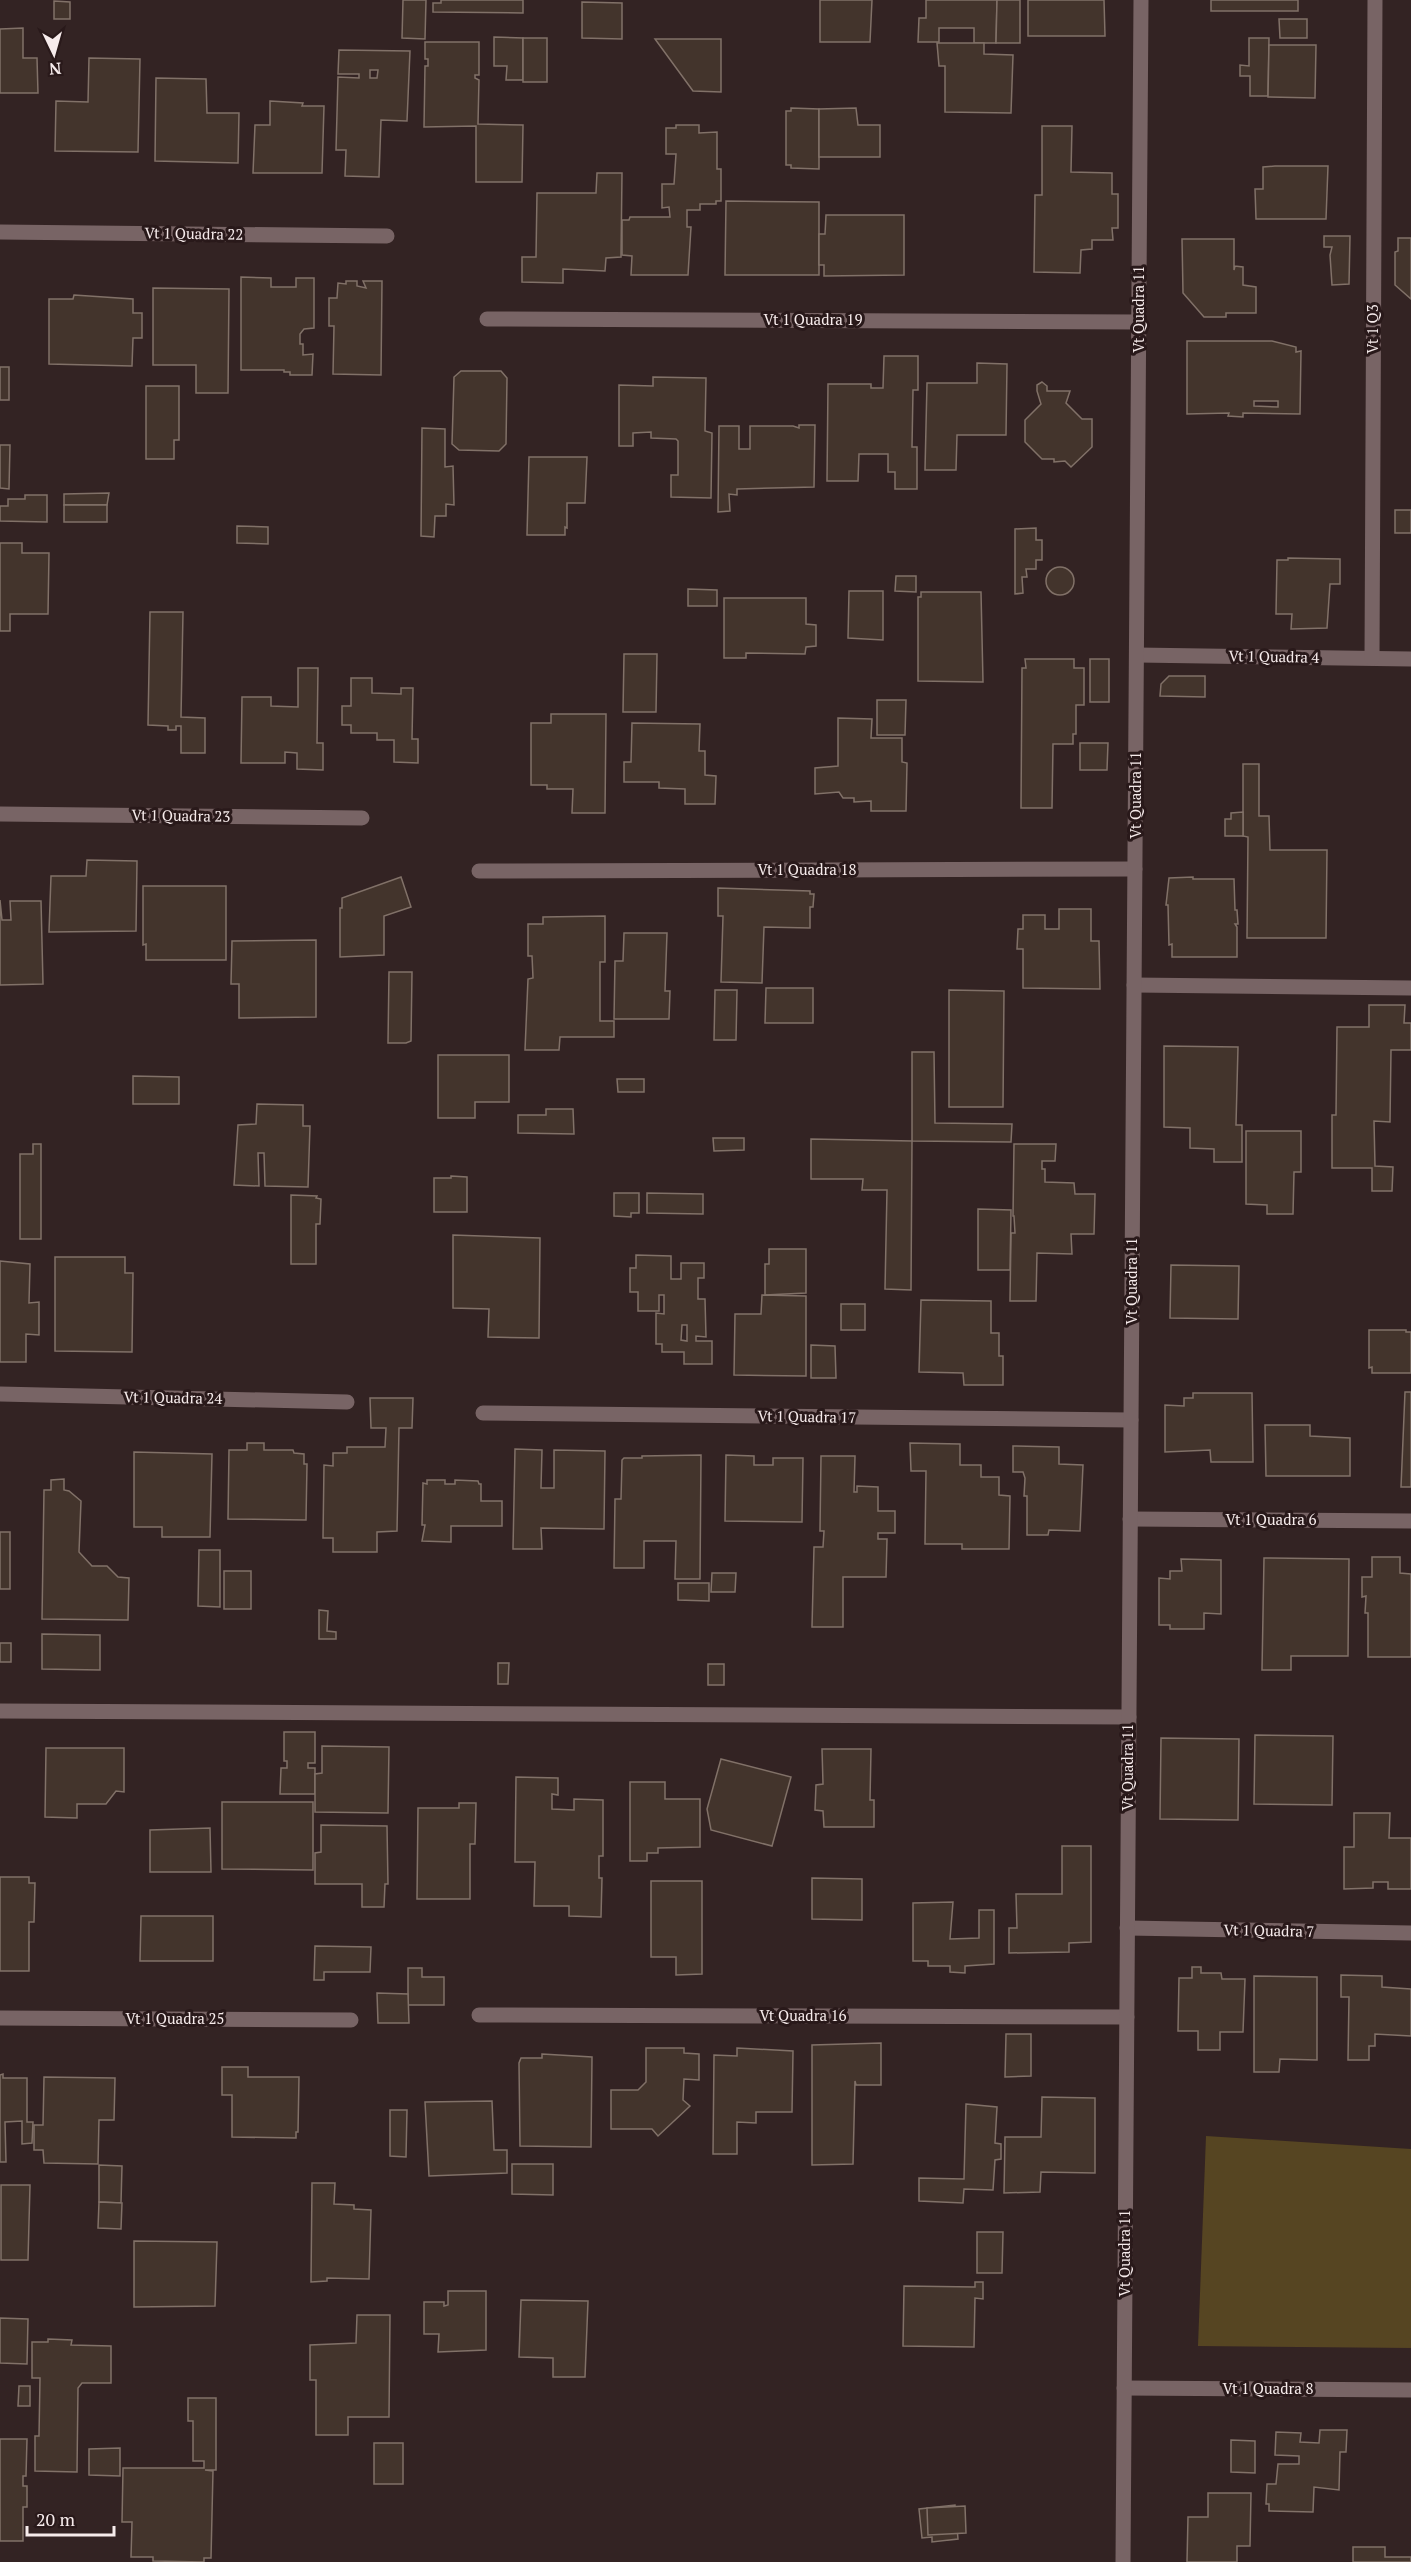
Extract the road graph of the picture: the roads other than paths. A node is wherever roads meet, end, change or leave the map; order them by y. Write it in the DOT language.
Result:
graph roads {
  1 [pos="1141,0"];
  2 [pos="1375,0"];
  3 [pos="0,232"];
  4 [pos="387,236"];
  5 [pos="488,319"];
  6 [pos="1139,322"];
  7 [pos="1137,655"];
  8 [pos="1372,658"];
  9 [pos="1411,659"];
  10 [pos="0,814"];
  11 [pos="362,818"];
  12 [pos="1135,868"];
  13 [pos="479,871"];
  14 [pos="1134,986"];
  15 [pos="1411,988"];
  16 [pos="0,1394"];
  17 [pos="347,1402"];
  18 [pos="483,1413"];
  19 [pos="1131,1420"];
  20 [pos="1130,1519"];
  21 [pos="1411,1521"];
  22 [pos="0,1711"];
  23 [pos="1129,1717"];
  24 [pos="1127,1928"];
  25 [pos="1411,1933"];
  26 [pos="479,2015"];
  27 [pos="1127,2017"];
  28 [pos="0,2018"];
  29 [pos="351,2020"];
  30 [pos="1124,2388"];
  31 [pos="1411,2390"];
  32 [pos="1123,2562"];
  1 -- 6 [label="street, Vt Quadra 11"];
  2 -- 8 [label="street, Vt 1 Q3"];
  3 -- 4 [label="street, Vt 1 Quadra 22"];
  5 -- 6 [label="street, Vt 1 Quadra 19"];
  6 -- 7 [label="street, Vt Quadra 11"];
  7 -- 8 [label="street, Vt 1 Quadra 4"];
  7 -- 12 [label="street, Vt Quadra 11"];
  8 -- 9 [label="street, Vt 1 Quadra 4"];
  10 -- 11 [label="street, Vt 1 Quadra 23"];
  12 -- 13 [label="street, Vt 1 Quadra 18"];
  12 -- 14 [label="street, Vt Quadra 11"];
  14 -- 15 [label="street"];
  14 -- 19 [label="street, Vt Quadra 11"];
  16 -- 17 [label="street, Vt 1 Quadra 24"];
  18 -- 19 [label="street, Vt 1 Quadra 17"];
  19 -- 20 [label="street, Vt Quadra 11"];
  20 -- 21 [label="street, Vt 1 Quadra 6"];
  20 -- 23 [label="street, Vt Quadra 11"];
  22 -- 23 [label="street"];
  23 -- 24 [label="street, Vt Quadra 11"];
  24 -- 25 [label="street, Vt 1 Quadra 7"];
  24 -- 27 [label="street, Vt Quadra 11"];
  26 -- 27 [label="street, Vt Quadra 16"];
  27 -- 30 [label="street, Vt Quadra 11"];
  28 -- 29 [label="street, Vt 1 Quadra 25"];
  30 -- 31 [label="street, Vt 1 Quadra 8"];
  30 -- 32 [label="street, Vt Quadra 11"];
}
